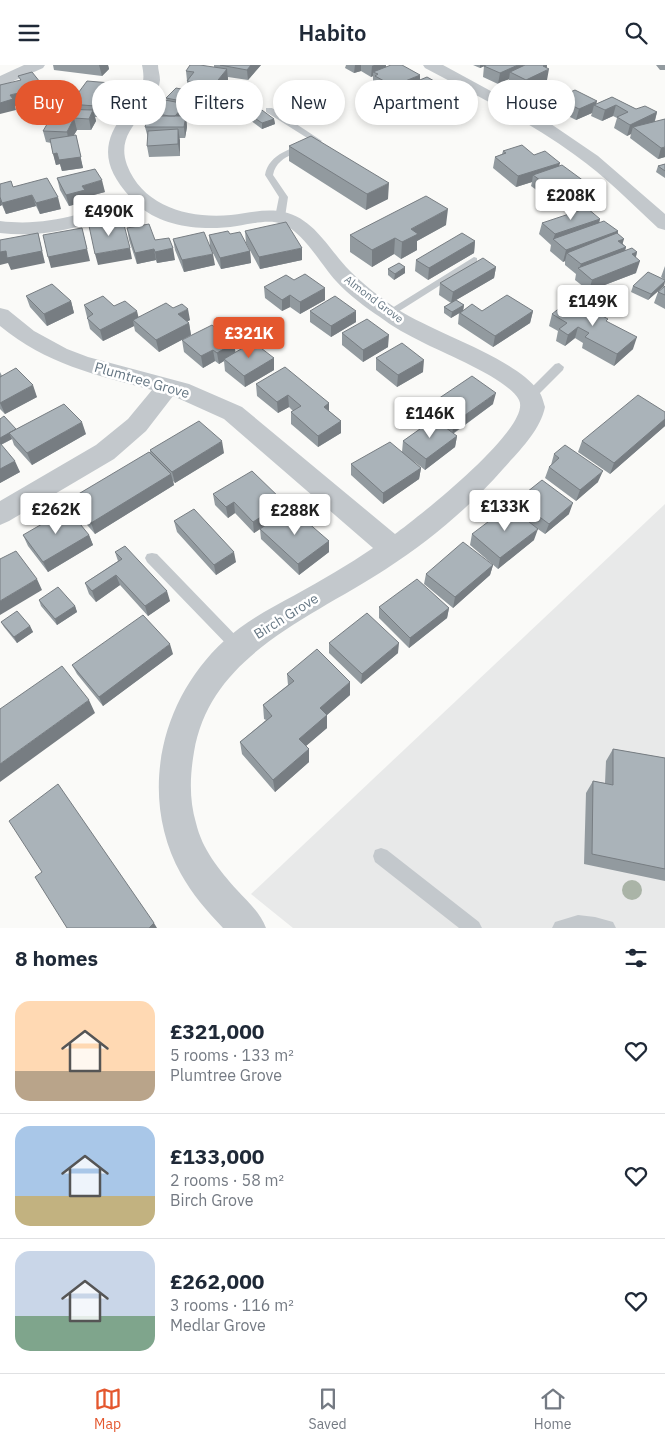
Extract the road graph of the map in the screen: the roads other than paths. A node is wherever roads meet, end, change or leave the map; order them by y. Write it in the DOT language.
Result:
graph roads {
  1 [pos="37,65"];
  2 [pos="150,65"];
  3 [pos="431,65"];
  4 [pos="0,82"];
  5 [pos="269,109"];
  6 [pos="143,199"];
  7 [pos="280,217"];
  8 [pos="665,224"];
  9 [pos="0,227"];
  10 [pos="474,260"];
  11 [pos="389,313"];
  12 [pos="0,315"];
  13 [pos="559,367"];
  14 [pos="168,386"];
  15 [pos="531,395"];
  16 [pos="0,514"];
  17 [pos="394,550"];
  18 [pos="152,558"];
  19 [pos="238,647"];
  20 [pos="381,856"];
  21 [pos="248,928"];
  22 [pos="473,928"];
  23 [pos="561,928"];
  24 [pos="607,928"];
  1 -- 4 [label="street"];
  2 -- 6 [label="street, Almond Grove"];
  3 -- 8 [label="street"];
  5 -- 7 [label="lane"];
  6 -- 7 [label="street, Almond Grove"];
  6 -- 9 [label="street"];
  7 -- 11 [label="street, Almond Grove"];
  10 -- 11 [label="lane"];
  11 -- 15 [label="street, Almond Grove"];
  12 -- 14 [label="street, Plumtree Grove"];
  13 -- 15 [label="lane"];
  14 -- 16 [label="street"];
  14 -- 17 [label="street, Plumtree Grove"];
  15 -- 17 [label="street, Birch Grove"];
  17 -- 19 [label="street, Birch Grove"];
  18 -- 19 [label="lane"];
  19 -- 21 [label="street, Birch Grove"];
  20 -- 22 [label="lane"];
  23 -- 24 [label="lane"];
}
